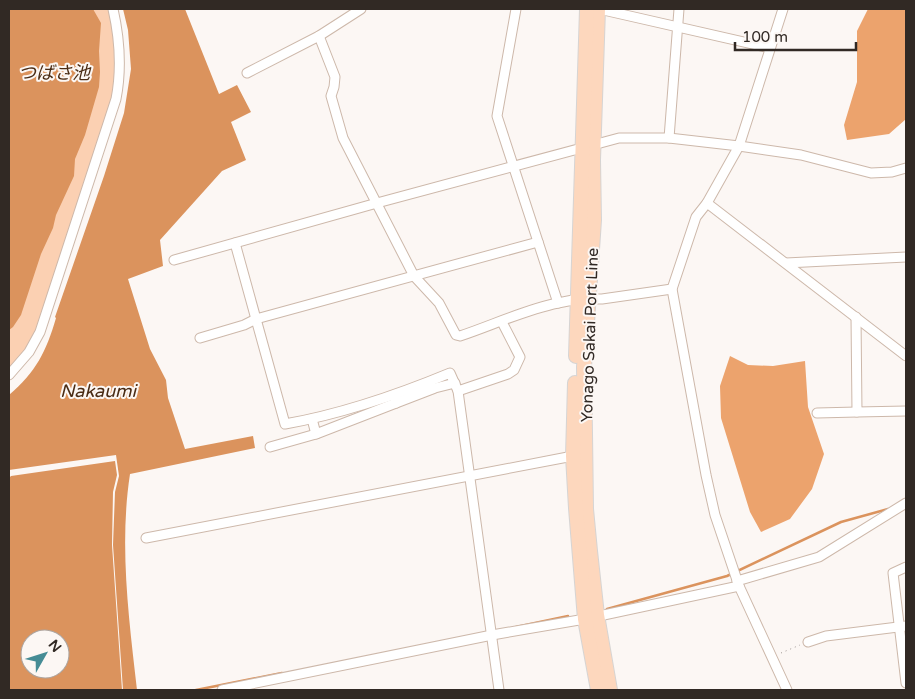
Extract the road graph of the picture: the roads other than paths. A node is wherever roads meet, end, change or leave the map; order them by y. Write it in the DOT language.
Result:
graph roads {
  1 [pos="113,9"];
  2 [pos="361,9"];
  3 [pos="516,9"];
  4 [pos="587,9"];
  5 [pos="599,9"];
  6 [pos="679,9"];
  7 [pos="783,9"];
  8 [pos="678,26"];
  9 [pos="318,36"];
  10 [pos="770,48"];
  11 [pos="247,73"];
  12 [pos="669,138"];
  13 [pos="589,146"];
  14 [pos="739,146"];
  15 [pos="514,166"];
  16 [pos="906,169"];
  17 [pos="377,203"];
  18 [pos="708,203"];
  19 [pos="538,242"];
  20 [pos="235,243"];
  21 [pos="906,257"];
  22 [pos="174,260"];
  23 [pos="786,263"];
  24 [pos="414,276"];
  25 [pos="672,289"];
  26 [pos="584,299"];
  27 [pos="558,303"];
  28 [pos="856,317"];
  29 [pos="256,319"];
  30 [pos="502,322"];
  31 [pos="200,338"];
  32 [pos="906,356"];
  33 [pos="9,375"];
  34 [pos="457,387"];
  35 [pos="395,399"];
  36 [pos="906,411"];
  37 [pos="857,412"];
  38 [pos="817,413"];
  39 [pos="312,419"];
  40 [pos="316,434"];
  41 [pos="270,447"];
  42 [pos="573,456"];
  43 [pos="470,476"];
  44 [pos="906,504"];
  45 [pos="146,538"];
  46 [pos="906,567"];
  47 [pos="738,584"];
  48 [pos="591,617"];
  49 [pos="902,626"];
  50 [pos="492,635"];
  51 [pos="808,642"];
  52 [pos="906,683"];
  53 [pos="222,690"];
  54 [pos="499,690"];
  55 [pos="598,690"];
  56 [pos="610,690"];
  57 [pos="787,690"];
  1 -- 33 [label="street"];
  2 -- 9 [label="street"];
  3 -- 15 [label="street"];
  4 -- 13 [label="main road, Yonago Sakai Port Line"];
  5 -- 8 [label="street"];
  5 -- 13 [label="main road, Yonago Sakai Port Line"];
  6 -- 8 [label="street"];
  7 -- 10 [label="street"];
  8 -- 10 [label="street"];
  8 -- 12 [label="street"];
  9 -- 11 [label="street"];
  9 -- 17 [label="street"];
  10 -- 14 [label="street"];
  12 -- 13 [label="street"];
  12 -- 14 [label="street"];
  13 -- 15 [label="street"];
  13 -- 26 [label="main road, Yonago Sakai Port Line"];
  14 -- 16 [label="street"];
  14 -- 18 [label="street"];
  15 -- 17 [label="street"];
  15 -- 19 [label="street"];
  17 -- 20 [label="street"];
  17 -- 24 [label="street"];
  18 -- 23 [label="street"];
  18 -- 25 [label="street"];
  19 -- 24 [label="street"];
  19 -- 27 [label="street"];
  20 -- 22 [label="street"];
  20 -- 29 [label="street"];
  21 -- 23 [label="street"];
  23 -- 28 [label="street"];
  24 -- 29 [label="street"];
  24 -- 30 [label="street"];
  25 -- 26 [label="street"];
  25 -- 47 [label="street"];
  26 -- 27 [label="street"];
  26 -- 42 [label="main road, Yonago Sakai Port Line"];
  26 -- 48 [label="main road, Yonago Sakai Port Line"];
  27 -- 30 [label="street"];
  28 -- 32 [label="street"];
  28 -- 37 [label="street"];
  29 -- 31 [label="street"];
  29 -- 39 [label="street"];
  30 -- 34 [label="street"];
  34 -- 35 [label="street"];
  34 -- 43 [label="street"];
  35 -- 39 [label="street"];
  35 -- 40 [label="street"];
  36 -- 37 [label="street"];
  37 -- 38 [label="street"];
  39 -- 40 [label="street"];
  40 -- 41 [label="street"];
  42 -- 43 [label="street"];
  42 -- 48 [label="main road, Yonago Sakai Port Line"];
  43 -- 45 [label="street"];
  43 -- 50 [label="street"];
  44 -- 47 [label="street"];
  46 -- 49 [label="street"];
  47 -- 48 [label="street"];
  47 -- 57 [label="street"];
  48 -- 50 [label="street"];
  48 -- 55 [label="main road, Yonago Sakai Port Line"];
  48 -- 56 [label="main road, Yonago Sakai Port Line"];
  49 -- 51 [label="street"];
  49 -- 52 [label="street"];
  50 -- 53 [label="street"];
  50 -- 54 [label="street"];
}
